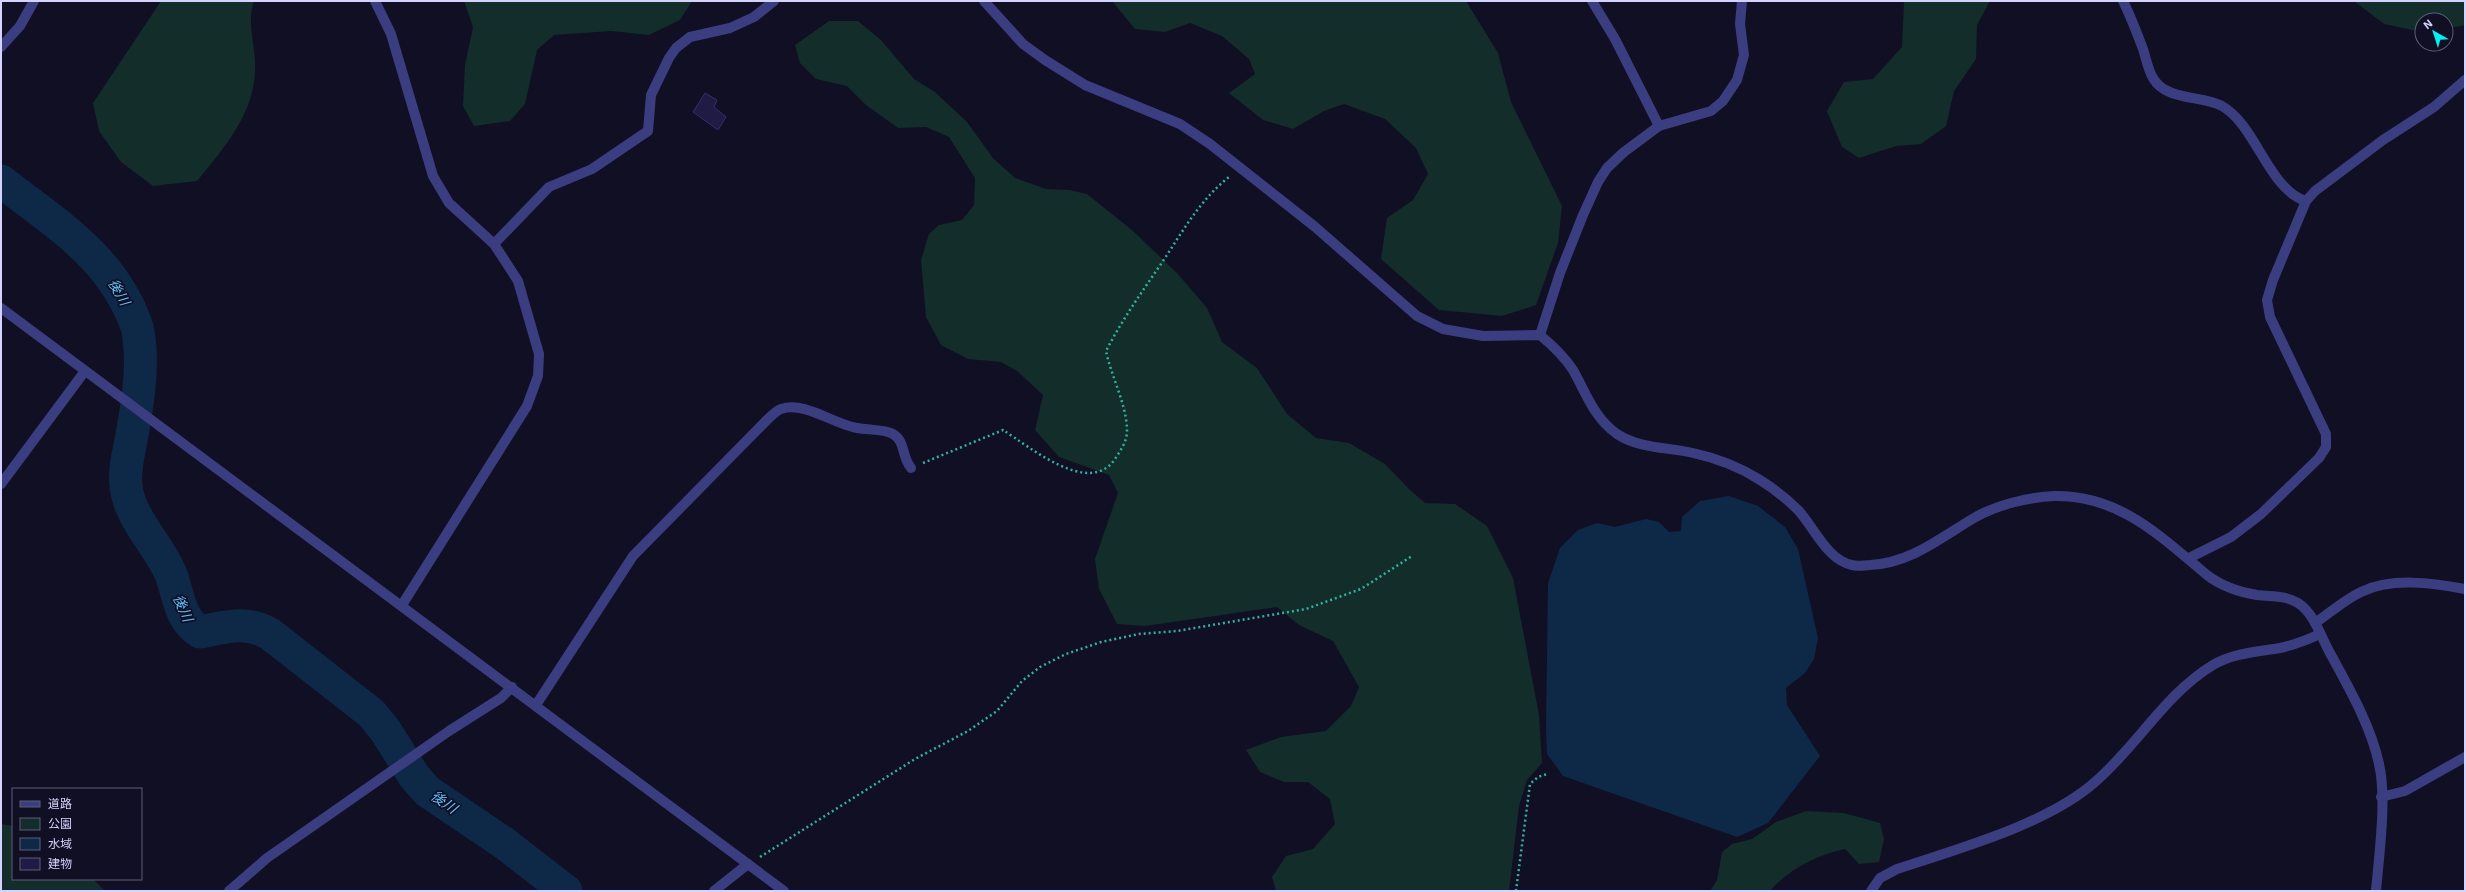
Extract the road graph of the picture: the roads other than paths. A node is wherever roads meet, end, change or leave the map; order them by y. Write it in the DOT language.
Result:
graph roads {
  1 [pos="34,1"];
  2 [pos="375,1"];
  3 [pos="774,1"];
  4 [pos="984,1"];
  5 [pos="1592,1"];
  6 [pos="1742,1"];
  7 [pos="2124,1"];
  8 [pos="1,47"];
  9 [pos="2465,80"];
  10 [pos="1659,126"];
  11 [pos="2306,201"];
  12 [pos="494,244"];
  13 [pos="1,308"];
  14 [pos="1540,335"];
  15 [pos="85,371"];
  16 [pos="911,468"];
  17 [pos="1,484"];
  18 [pos="2189,558"];
  19 [pos="2465,589"];
  20 [pos="402,605"];
  21 [pos="2315,623"];
  22 [pos="2320,634"];
  23 [pos="512,687"];
  24 [pos="536,705"];
  25 [pos="2465,757"];
  26 [pos="2381,797"];
  27 [pos="748,864"];
  28 [pos="229,891"];
  29 [pos="714,891"];
  30 [pos="784,891"];
  31 [pos="1871,891"];
  32 [pos="2376,891"];
  1 -- 8 [label="street"];
  2 -- 12 [label="street"];
  3 -- 12 [label="street"];
  4 -- 14 [label="street"];
  5 -- 10 [label="street"];
  6 -- 10 [label="street"];
  7 -- 11 [label="street"];
  9 -- 11 [label="street"];
  10 -- 14 [label="street"];
  11 -- 18 [label="street"];
  12 -- 20 [label="street"];
  13 -- 15 [label="street"];
  14 -- 18 [label="street"];
  15 -- 17 [label="street"];
  15 -- 20 [label="street"];
  16 -- 24 [label="street"];
  18 -- 21 [label="street"];
  19 -- 21 [label="street"];
  20 -- 23 [label="street"];
  21 -- 22 [label="street"];
  22 -- 26 [label="street"];
  22 -- 31 [label="street"];
  23 -- 24 [label="street"];
  23 -- 28 [label="street"];
  24 -- 27 [label="street"];
  25 -- 26 [label="street"];
  26 -- 32 [label="street"];
  27 -- 29 [label="street"];
  27 -- 30 [label="street"];
}
